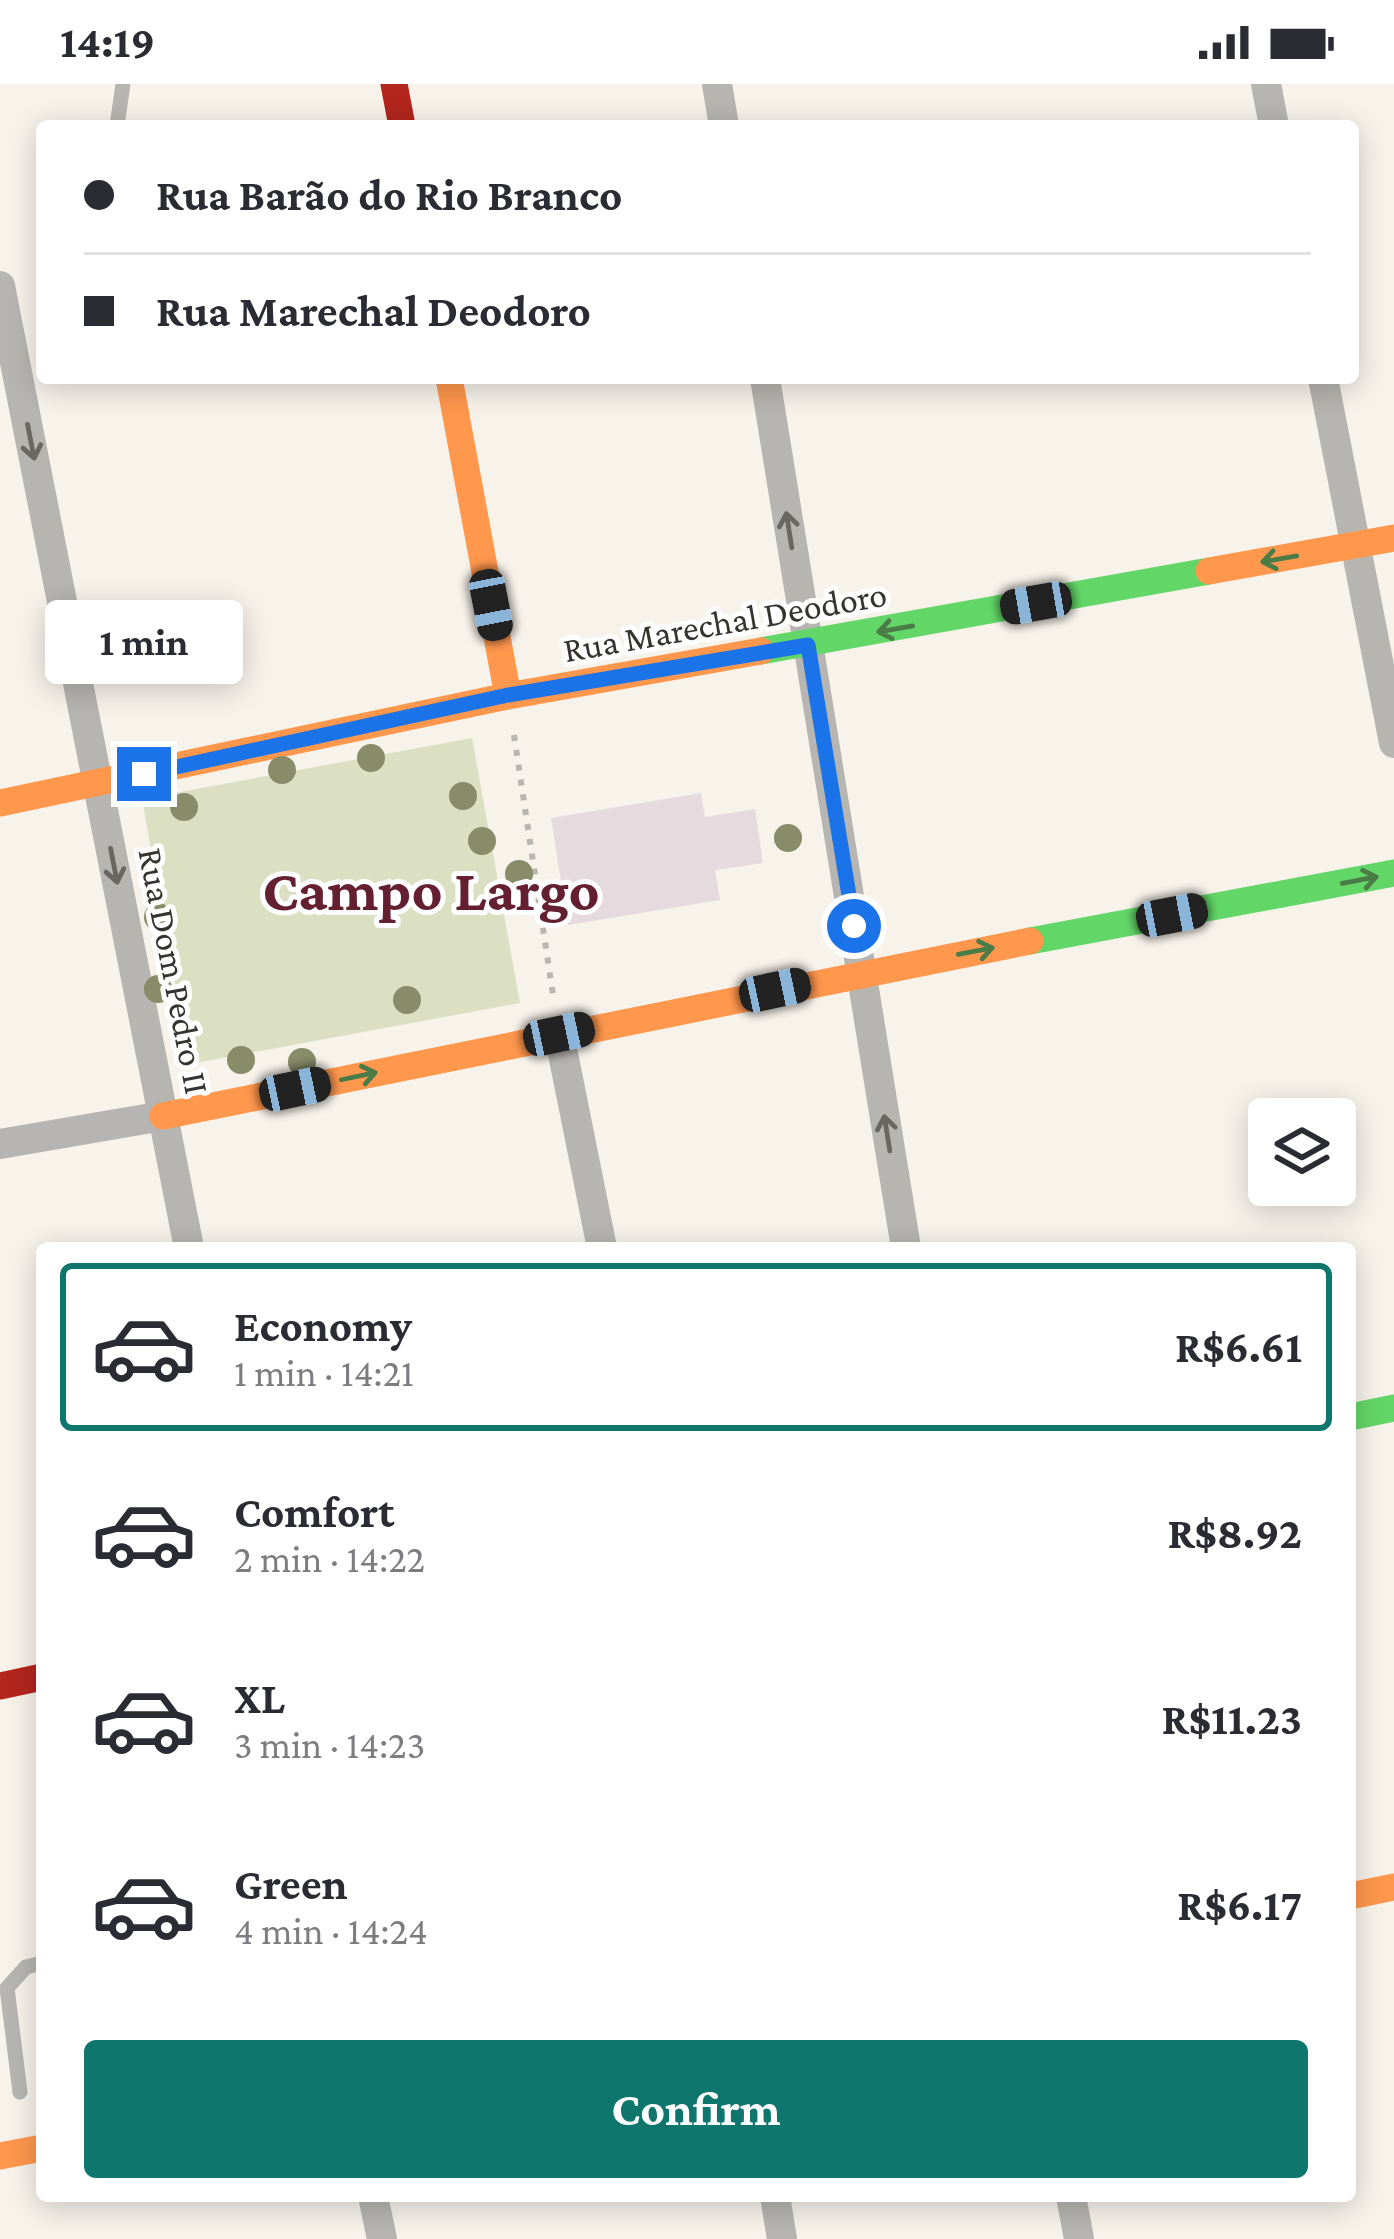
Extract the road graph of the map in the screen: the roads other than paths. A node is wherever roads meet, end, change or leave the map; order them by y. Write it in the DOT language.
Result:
graph roads {
  1 [pos="123,84"];
  2 [pos="394,84"];
  3 [pos="717,84"];
  4 [pos="1266,84"];
  5 [pos="118,120"];
  6 [pos="401,120"];
  7 [pos="723,120"];
  8 [pos="1273,120"];
  9 [pos="0,286"];
  10 [pos="450,384"];
  11 [pos="766,384"];
  12 [pos="1324,384"];
  13 [pos="1394,538"];
  14 [pos="1356,544"];
  15 [pos="808,645"];
  16 [pos="508,695"];
  17 [pos="1394,742"];
  18 [pos="98,784"];
  19 [pos="0,803"];
  20 [pos="1394,873"];
  21 [pos="861,973"];
  22 [pos="559,1034"];
  23 [pos="163,1117"];
  24 [pos="0,1144"];
  25 [pos="188,1242"];
  26 [pos="601,1242"];
  27 [pos="905,1242"];
  28 [pos="1394,1408"];
  29 [pos="1356,1416"];
  30 [pos="36,1678"];
  31 [pos="0,1686"];
  32 [pos="1394,1887"];
  33 [pos="1356,1895"];
  34 [pos="36,1964"];
  35 [pos="20,2092"];
  36 [pos="36,2149"];
  37 [pos="0,2156"];
  38 [pos="374,2202"];
  39 [pos="776,2202"];
  40 [pos="1072,2202"];
  41 [pos="382,2239"];
  42 [pos="782,2239"];
  43 [pos="1079,2239"];
  1 -- 5 [label="lane"];
  2 -- 6 [label="main road"];
  3 -- 7 [label="street"];
  4 -- 8 [label="street"];
  9 -- 18 [label="street, Rua Dom Pedro II, one-way"];
  10 -- 16 [label="main road"];
  15 -- 11 [label="street, one-way"];
  12 -- 14 [label="street"];
  13 -- 14 [label="main road, Rua Marechal Deodoro"];
  14 -- 15 [label="main road, Rua Marechal Deodoro, one-way"];
  14 -- 17 [label="street"];
  15 -- 16 [label="main road, Rua Marechal Deodoro"];
  15 -- 21 [label="street"];
  16 -- 18 [label="main road, Rua Marechal Deodoro"];
  18 -- 19 [label="main road, Rua Marechal Deodoro"];
  18 -- 23 [label="street, Rua Dom Pedro II, one-way"];
  21 -- 20 [label="main road, one-way"];
  21 -- 22 [label="main road"];
  27 -- 21 [label="street, one-way"];
  23 -- 22 [label="main road, one-way"];
  22 -- 26 [label="street"];
  23 -- 24 [label="street"];
  23 -- 25 [label="street, Rua Dom Pedro II"];
  28 -- 29 [label="main road"];
  30 -- 31 [label="main road"];
  32 -- 33 [label="main road"];
  34 -- 35 [label="lane"];
  36 -- 37 [label="main road"];
  38 -- 41 [label="street"];
  39 -- 42 [label="street"];
  40 -- 43 [label="street"];
}
